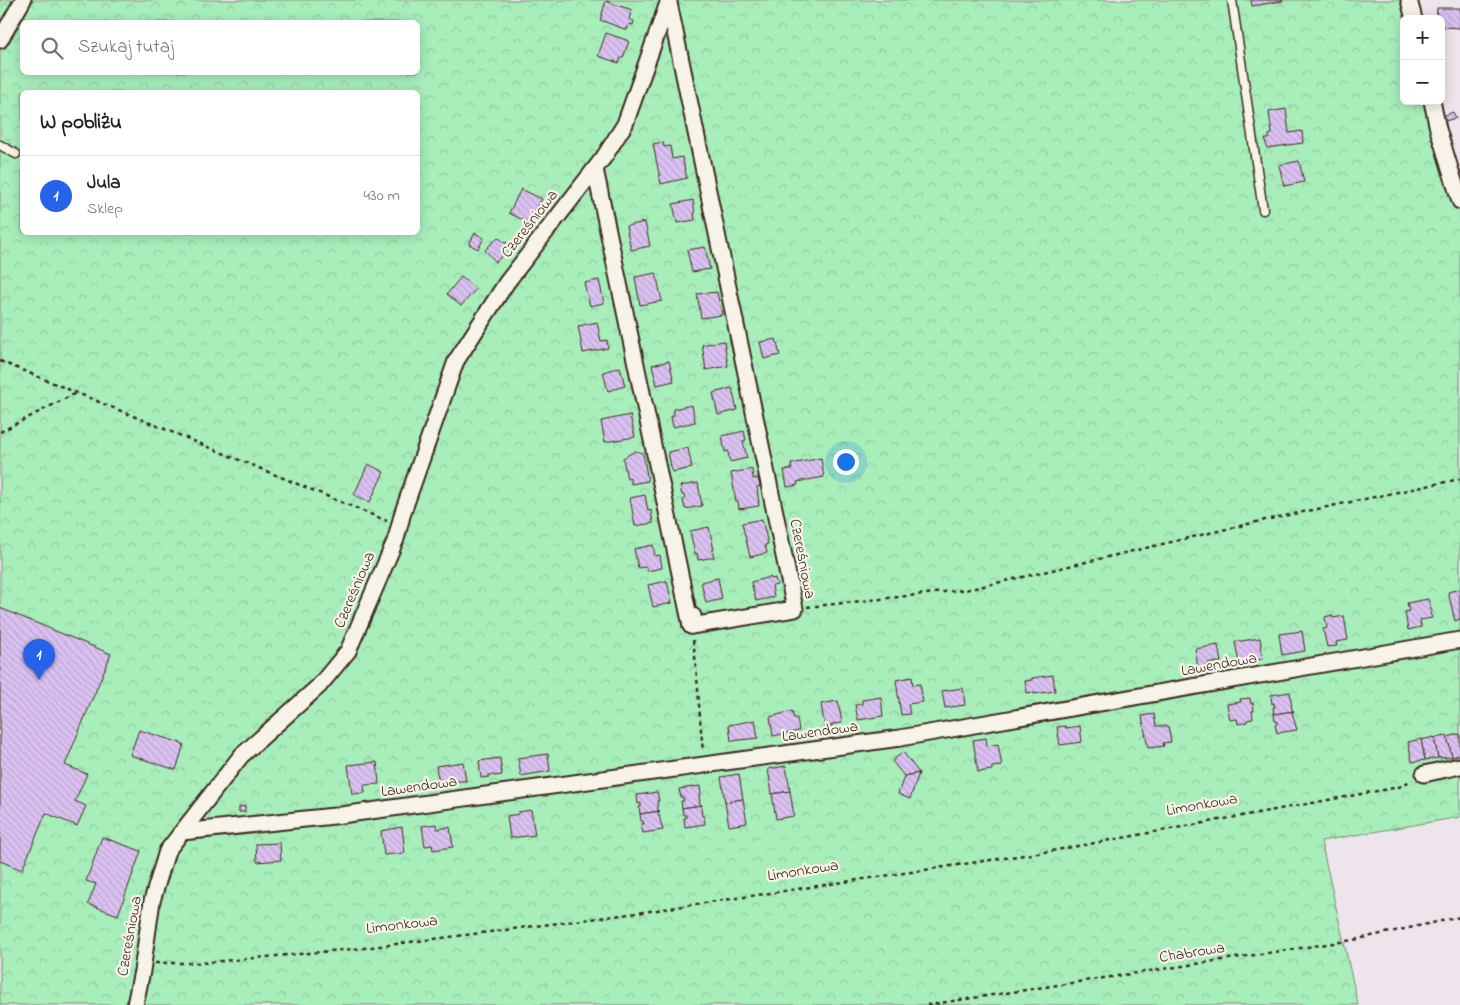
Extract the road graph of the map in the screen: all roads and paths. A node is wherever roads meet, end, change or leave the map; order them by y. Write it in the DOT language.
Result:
graph roads {
  1 [pos="23,0"];
  2 [pos="1232,0"];
  3 [pos="1409,0"];
  4 [pos="669,1"];
  5 [pos="1413,15"];
  6 [pos="0,40"];
  7 [pos="1433,105"];
  8 [pos="0,145"];
  9 [pos="16,154"];
  10 [pos="595,169"];
  11 [pos="1460,201"];
  12 [pos="1264,210"];
  13 [pos="0,361"];
  14 [pos="76,393"];
  15 [pos="0,432"];
  16 [pos="1460,479"];
  17 [pos="399,526"];
  18 [pos="795,609"];
  19 [pos="692,621"];
  20 [pos="1460,640"];
  21 [pos="704,765"];
  22 [pos="1460,766"];
  23 [pos="1424,774"];
  24 [pos="182,832"];
  25 [pos="1460,917"];
  26 [pos="143,963"];
  27 [pos="135,1005"];
  28 [pos="927,1005"];
  1 -- 6 [label="street"];
  2 -- 12 [label="lane"];
  3 -- 5 [label="street"];
  4 -- 10 [label="street, Czereśniowa"];
  4 -- 18 [label="street, Czereśniowa"];
  7 -- 11 [label="street"];
  8 -- 9 [label="lane"];
  10 -- 17 [label="street, Czereśniowa"];
  10 -- 19 [label="street"];
  13 -- 14 [label="path"];
  14 -- 15 [label="path"];
  14 -- 17 [label="path"];
  16 -- 18 [label="path"];
  17 -- 24 [label="street, Czereśniowa"];
  18 -- 19 [label="street, Czereśniowa"];
  19 -- 21 [label="path"];
  20 -- 21 [label="street, Lawendowa"];
  21 -- 24 [label="street, Lawendowa"];
  22 -- 23 [label="street"];
  23 -- 26 [label="path, Limonkowa"];
  24 -- 26 [label="street, Czereśniowa"];
  25 -- 28 [label="path, Chabrowa"];
  26 -- 27 [label="street, Czereśniowa"];
}
